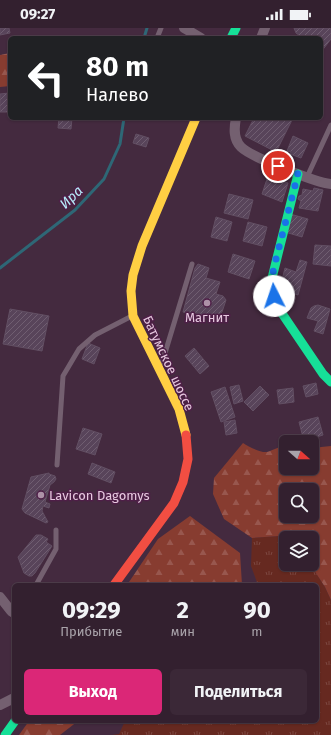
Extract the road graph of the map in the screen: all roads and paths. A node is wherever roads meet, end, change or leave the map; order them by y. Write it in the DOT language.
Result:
graph roads {
  1 [pos="184,28"];
  2 [pos="198,36"];
  3 [pos="195,120"];
  4 [pos="236,120"];
  5 [pos="331,125"];
  6 [pos="302,176"];
  7 [pos="331,184"];
  8 [pos="192,264"];
  9 [pos="132,316"];
  10 [pos="160,369"];
  11 [pos="331,382"];
  12 [pos="57,465"];
  13 [pos="56,530"];
  14 [pos="37,583"];
  15 [pos="115,583"];
  16 [pos="0,597"];
  17 [pos="12,612"];
  18 [pos="12,699"];
  19 [pos="0,705"];
  20 [pos="14,723"];
  21 [pos="5,735"];
  1 -- 2 [label="street"];
  3 -- 9 [label="main road, Батумское шоссе"];
  4 -- 6 [label="street"];
  5 -- 6 [label="lane"];
  6 -- 7 [label="street"];
  6 -- 11 [label="main road"];
  8 -- 10 [label="lane"];
  9 -- 10 [label="main road, Батумское шоссе"];
  9 -- 12 [label="lane"];
  10 -- 15 [label="main road, Батумское шоссе"];
  13 -- 14 [label="lane"];
  16 -- 17 [label="street"];
  18 -- 19 [label="street"];
  20 -- 21 [label="main road"];
}
